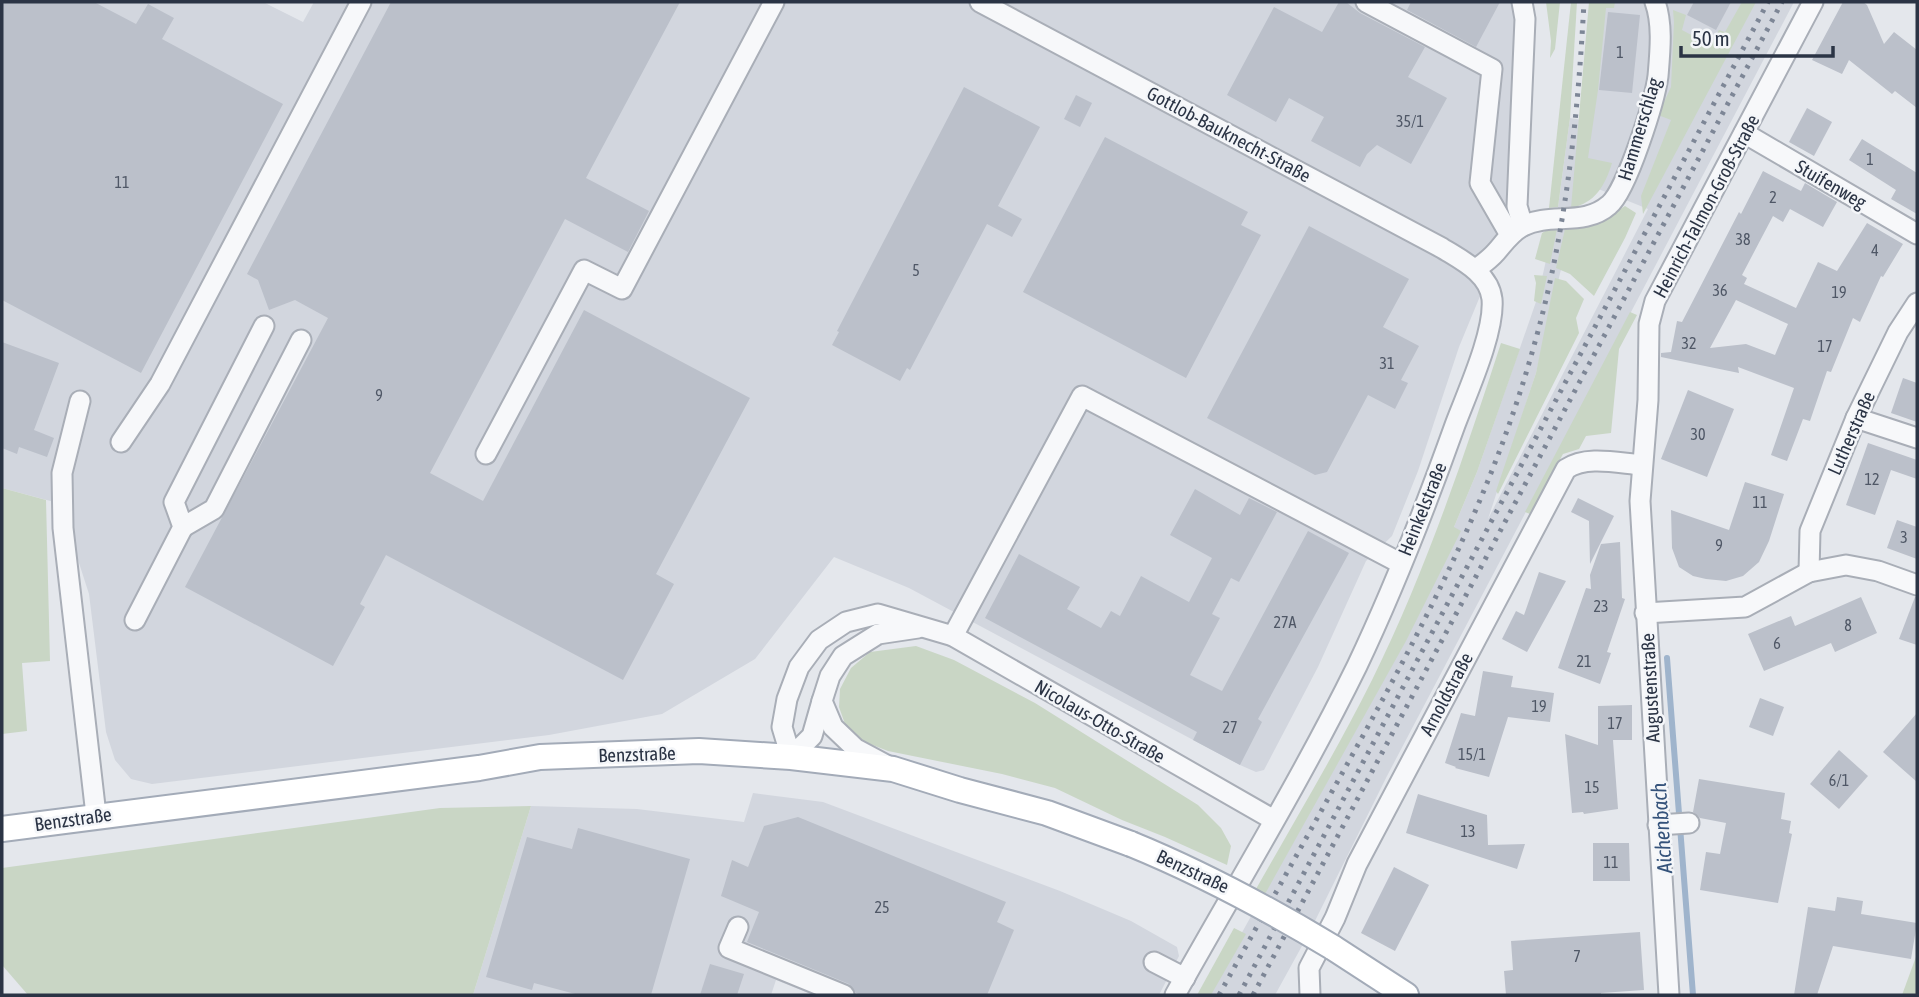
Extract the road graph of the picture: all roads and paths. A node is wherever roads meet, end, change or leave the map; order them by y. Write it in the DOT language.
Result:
graph roads {
  1 [pos="361,2"];
  2 [pos="774,2"];
  3 [pos="980,2"];
  4 [pos="1366,2"];
  5 [pos="1522,2"];
  6 [pos="1655,2"];
  7 [pos="1814,2"];
  8 [pos="1744,133"];
  9 [pos="1517,230"];
  10 [pos="1917,234"];
  11 [pos="1476,269"];
  12 [pos="1917,303"];
  13 [pos="264,326"];
  14 [pos="301,340"];
  15 [pos="80,401"];
  16 [pos="1856,418"];
  17 [pos="1917,438"];
  18 [pos="121,442"];
  19 [pos="486,454"];
  20 [pos="1642,465"];
  21 [pos="183,527"];
  22 [pos="1400,563"];
  23 [pos="1809,572"];
  24 [pos="1917,585"];
  25 [pos="1645,612"];
  26 [pos="135,620"];
  27 [pos="923,627"];
  28 [pos="953,636"];
  29 [pos="822,701"];
  30 [pos="791,757"];
  31 [pos="479,768"];
  32 [pos="893,769"];
  33 [pos="960,790"];
  34 [pos="96,816"];
  35 [pos="1275,820"];
  36 [pos="1689,823"];
  37 [pos="1663,825"];
  38 [pos="2,829"];
  39 [pos="737,927"];
  40 [pos="1154,962"];
  41 [pos="1185,978"];
  42 [pos="844,995"];
  43 [pos="1175,995"];
  44 [pos="1310,995"];
  45 [pos="1406,995"];
  46 [pos="1669,995"];
  1 -- 18 [label="street"];
  2 -- 19 [label="street"];
  3 -- 11 [label="street, Gottlob-Bauknecht-Straße"];
  4 -- 9 [label="street"];
  5 -- 9 [label="street"];
  6 -- 9 [label="street, Hammerschlag"];
  7 -- 8 [label="street, Heinrich-Talmon-Groß-Straße"];
  8 -- 10 [label="street, Stuifenweg"];
  8 -- 20 [label="street, Heinrich-Talmon-Groß-Straße"];
  9 -- 11 [label="street"];
  11 -- 22 [label="street, Heinkelstraße"];
  12 -- 16 [label="street, Lutherstraße"];
  13 -- 21 [label="street"];
  14 -- 21 [label="street"];
  15 -- 34 [label="street"];
  16 -- 17 [label="street"];
  16 -- 23 [label="street, Lutherstraße"];
  20 -- 25 [label="street, Augustenstraße"];
  20 -- 44 [label="street, Arnoldstraße"];
  21 -- 26 [label="street"];
  22 -- 28 [label="street"];
  22 -- 35 [label="street, Heinkelstraße"];
  23 -- 24 [label="street"];
  23 -- 25 [label="street"];
  25 -- 37 [label="street, Augustenstraße"];
  27 -- 28 [label="street, Nicolaus-Otto-Straße"];
  27 -- 29 [label="street, Nicolaus-Otto-Straße"];
  27 -- 30 [label="street, Nicolaus-Otto-Straße"];
  28 -- 35 [label="street, Nicolaus-Otto-Straße"];
  29 -- 30 [label="street, Nicolaus-Otto-Straße"];
  29 -- 32 [label="street"];
  30 -- 31 [label="main road, Benzstraße"];
  30 -- 32 [label="main road, Benzstraße"];
  31 -- 33 [label="main road, Benzstraße"];
  31 -- 34 [label="main road, Benzstraße"];
  32 -- 33 [label="main road, Benzstraße"];
  33 -- 45 [label="main road, Benzstraße, bridge"];
  34 -- 38 [label="main road, Benzstraße"];
  35 -- 41 [label="street, Heinkelstraße"];
  36 -- 37 [label="street"];
  37 -- 46 [label="street, Augustenstraße"];
  39 -- 42 [label="street"];
  40 -- 41 [label="street"];
  41 -- 43 [label="street, Heinkelstraße"];
}
